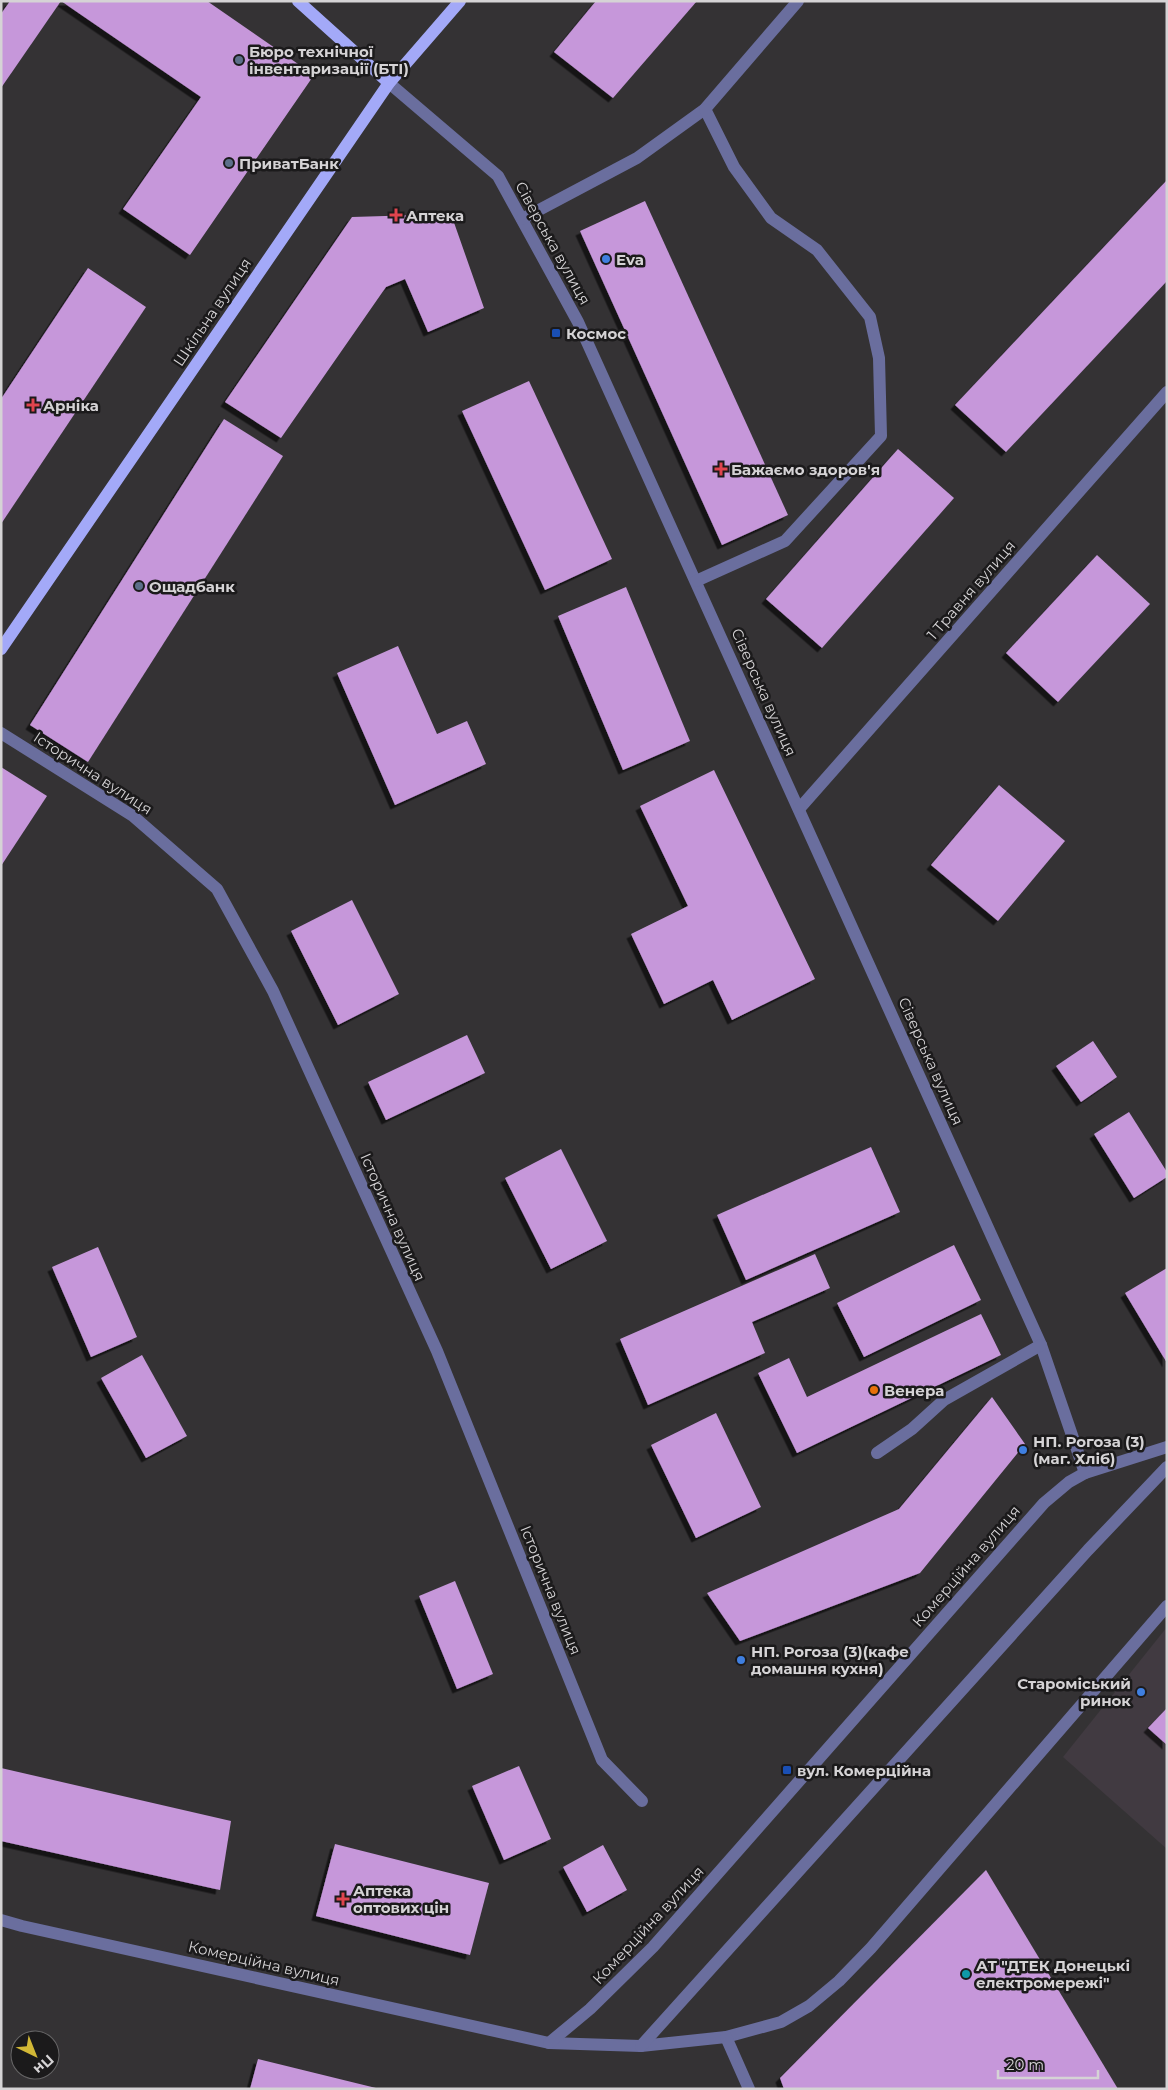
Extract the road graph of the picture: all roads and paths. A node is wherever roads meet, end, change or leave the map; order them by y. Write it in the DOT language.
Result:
graph roads {
  1 [pos="298,1"];
  2 [pos="460,1"];
  3 [pos="798,1"];
  4 [pos="389,83"];
  5 [pos="705,109"];
  6 [pos="522,219"];
  7 [pos="1167,392"];
  8 [pos="696,582"];
  9 [pos="1,649"];
  10 [pos="1,733"];
  11 [pos="799,809"];
  12 [pos="1041,1345"];
  13 [pos="1167,1447"];
  14 [pos="877,1453"];
  15 [pos="1167,1467"];
  16 [pos="1085,1474"];
  17 [pos="1167,1606"];
  18 [pos="642,1801"];
  19 [pos="1,1920"];
  20 [pos="726,2037"];
  21 [pos="549,2043"];
  22 [pos="641,2046"];
  23 [pos="749,2089"];
  1 -- 4 [label="main road, Сіверська вулиця"];
  2 -- 4 [label="main road, Шкільна вулиця"];
  3 -- 5 [label="street"];
  4 -- 6 [label="street, Сіверська вулиця"];
  4 -- 9 [label="main road, Шкільна вулиця"];
  5 -- 6 [label="street"];
  5 -- 8 [label="street"];
  6 -- 8 [label="street, Сіверська вулиця"];
  7 -- 11 [label="street, 1 Травня вулиця"];
  8 -- 11 [label="street, Сіверська вулиця"];
  10 -- 18 [label="street, Історична вулиця"];
  11 -- 12 [label="street, Сіверська вулиця"];
  12 -- 14 [label="street"];
  12 -- 16 [label="street, Сіверська вулиця"];
  13 -- 16 [label="street, Комерційна вулиця"];
  15 -- 22 [label="street"];
  16 -- 21 [label="street, Комерційна вулиця"];
  17 -- 20 [label="street"];
  19 -- 21 [label="street, Комерційна вулиця"];
  20 -- 22 [label="street"];
  20 -- 23 [label="street"];
  21 -- 22 [label="street"];
}
